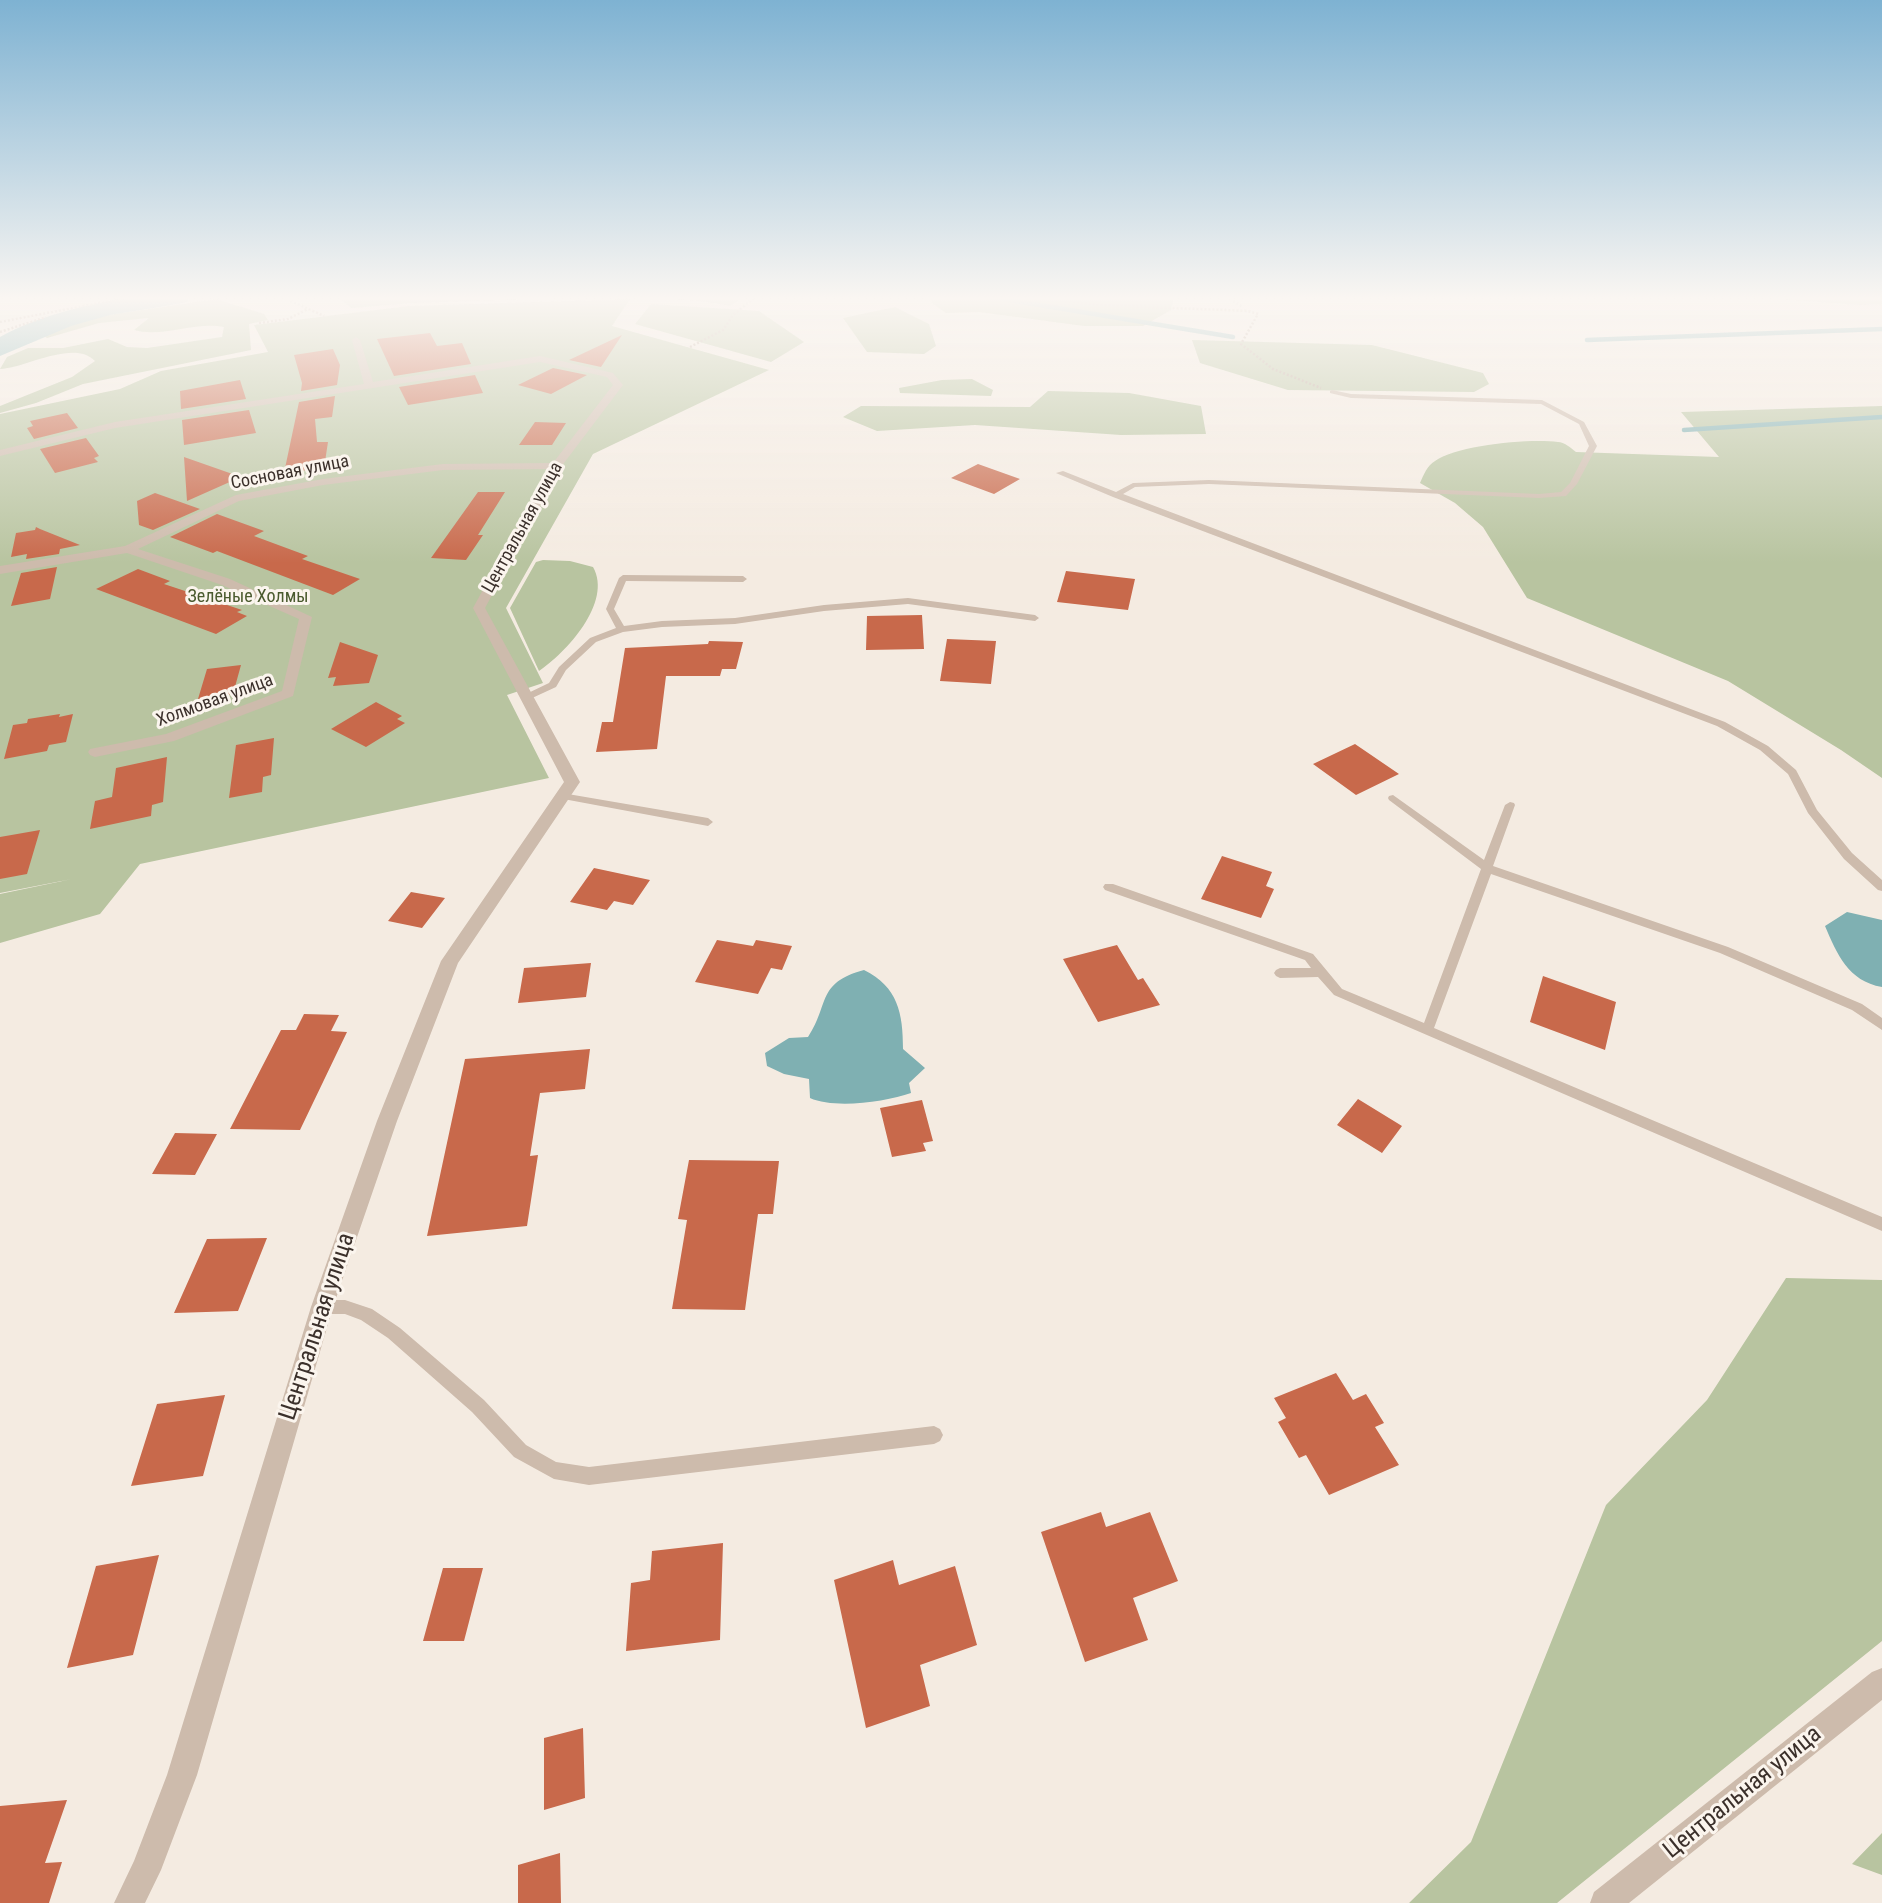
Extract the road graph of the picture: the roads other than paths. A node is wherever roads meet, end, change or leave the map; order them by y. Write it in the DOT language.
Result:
graph roads {
  1 [pos="369,386"];
  2 [pos="617,386"];
  3 [pos="1332,392"];
  4 [pos="0,453"];
  5 [pos="556,466"];
  6 [pos="1060,473"];
  7 [pos="1116,495"];
  8 [pos="128,549"];
  9 [pos="0,570"];
  10 [pos="743,579"];
  11 [pos="1035,618"];
  12 [pos="621,629"];
  13 [pos="525,693"];
  14 [pos="95,751"];
  15 [pos="567,789"];
  16 [pos="1393,799"];
  17 [pos="1510,806"];
  18 [pos="708,821"];
  19 [pos="1489,869"];
  20 [pos="1109,887"];
  21 [pos="1882,887"];
  22 [pos="1321,972"];
  23 [pos="1280,973"];
  24 [pos="1882,1025"];
  25 [pos="1426,1030"];
  26 [pos="1882,1224"];
  27 [pos="322,1307"];
  28 [pos="934,1436"];
  29 [pos="1882,1682"];
  30 [pos="129,1903"];
  31 [pos="1605,1903"];
  1 -- 4 [label="street"];
  2 -- 5 [label="street, Центральная улица"];
  3 -- 7 [label="lane"];
  5 -- 8 [label="street, Сосновая улица"];
  5 -- 13 [label="street, Центральная улица"];
  6 -- 7 [label="lane"];
  7 -- 21 [label="lane"];
  8 -- 9 [label="street, Сосновая улица"];
  8 -- 14 [label="street, Холмовая улица"];
  10 -- 12 [label="lane"];
  11 -- 12 [label="lane"];
  12 -- 13 [label="lane"];
  13 -- 15 [label="street"];
  15 -- 18 [label="lane"];
  15 -- 27 [label="street, Центральная улица"];
  16 -- 19 [label="lane"];
  17 -- 19 [label="lane"];
  19 -- 24 [label="lane"];
  19 -- 25 [label="lane"];
  20 -- 22 [label="lane"];
  22 -- 23 [label="lane"];
  22 -- 25 [label="lane"];
  25 -- 26 [label="lane"];
  27 -- 28 [label="lane"];
  27 -- 30 [label="street, Центральная улица"];
  29 -- 31 [label="street, Центральная улица"];
}
